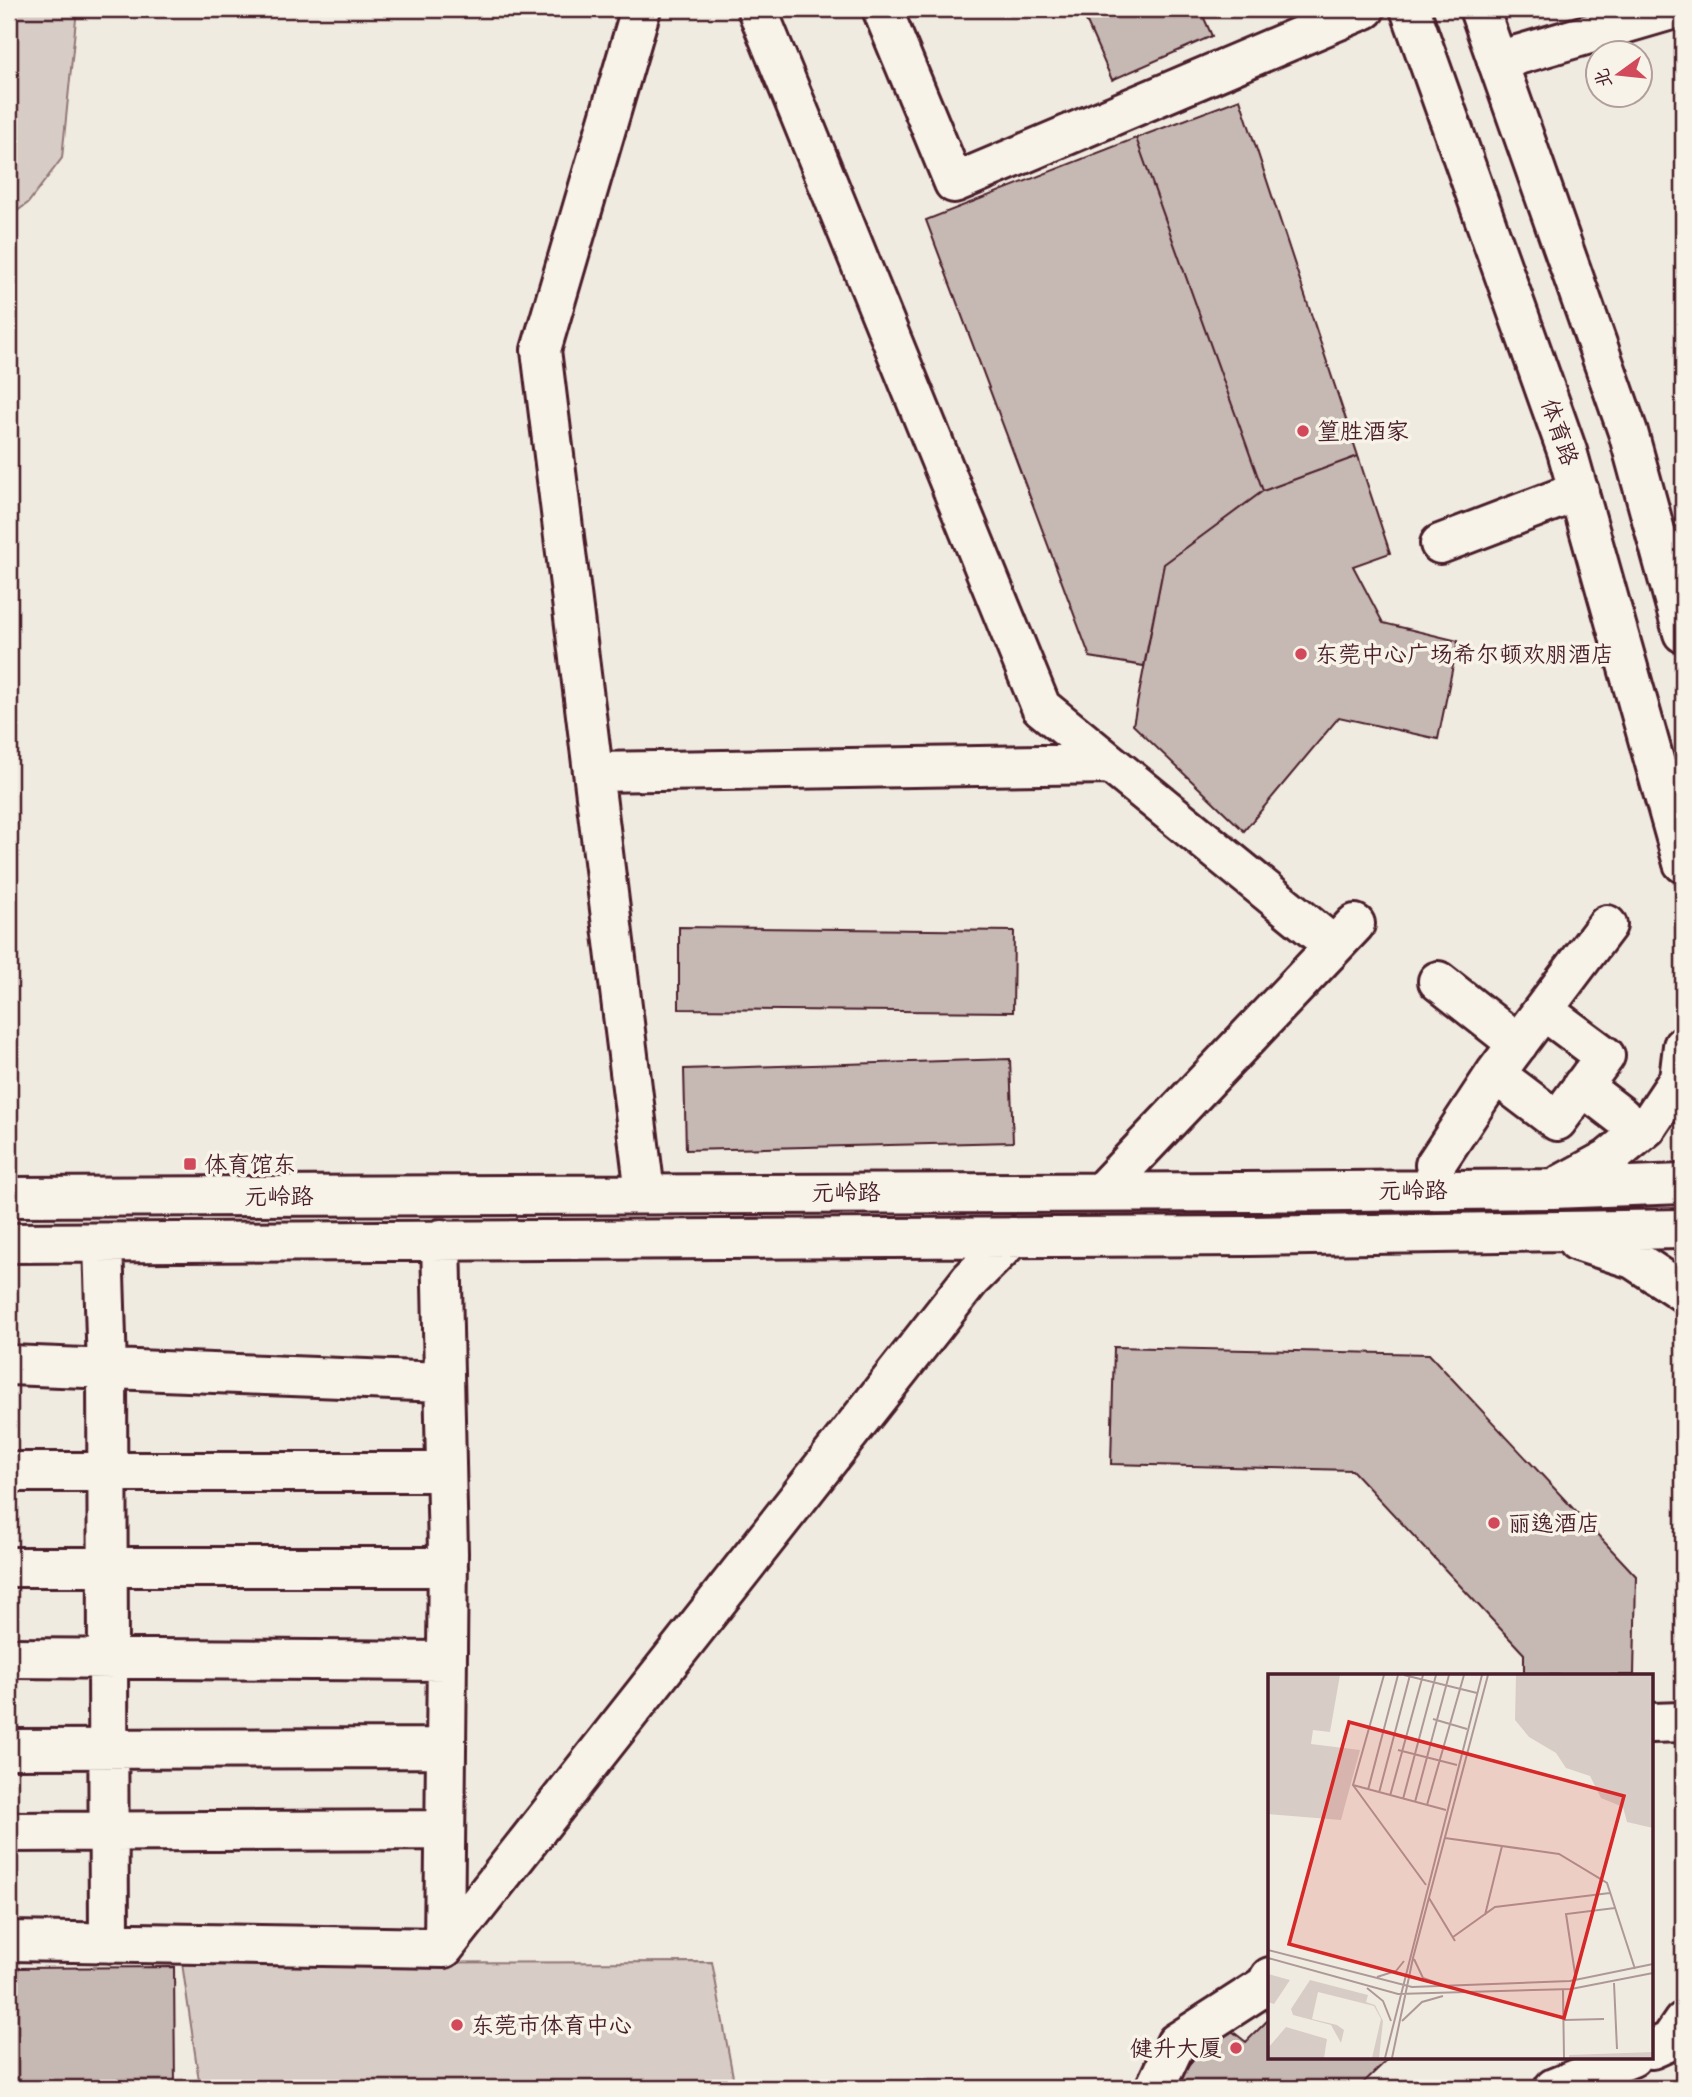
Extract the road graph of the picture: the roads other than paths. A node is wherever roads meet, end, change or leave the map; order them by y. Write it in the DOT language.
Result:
graph roads {
  1 [pos="641,9"];
  2 [pos="757,9"];
  3 [pos="882,9"];
  4 [pos="1365,9"];
  5 [pos="1410,9"];
  6 [pos="1479,9"];
  7 [pos="1675,9"];
  8 [pos="1497,61"];
  9 [pos="1578,491"];
  10 [pos="1440,544"];
  11 [pos="1683,633"];
  12 [pos="1111,764"];
  13 [pos="593,772"];
  14 [pos="1683,863"];
  15 [pos="1607,925"];
  16 [pos="1438,981"];
  17 [pos="1543,1010"];
  18 [pos="1518,1044"];
  19 [pos="1683,1046"];
  20 [pos="1495,1074"];
  21 [pos="1582,1087"];
  22 [pos="1621,1116"];
  23 [pos="1435,1165"];
  24 [pos="1683,1184"];
  25 [pos="1552,1189"];
  26 [pos="1102,1191"];
  27 [pos="645,1193"];
  28 [pos="9,1197"];
  29 [pos="1683,1229"];
  30 [pos="1552,1232"];
  31 [pos="1013,1237"];
  32 [pos="441,1239"];
  33 [pos="9,1243"];
  34 [pos="103,1243"];
  35 [pos="1683,1292"];
  36 [pos="9,1365"];
  37 [pos="107,1369"];
  38 [pos="443,1382"];
  39 [pos="9,1472"];
  40 [pos="107,1472"];
  41 [pos="445,1472"];
  42 [pos="9,1567"];
  43 [pos="107,1567"];
  44 [pos="448,1567"];
  45 [pos="9,1658"];
  46 [pos="108,1659"];
  47 [pos="447,1661"];
  48 [pos="1683,1722"];
  49 [pos="1654,1723"];
  50 [pos="446,1748"];
  51 [pos="9,1749"];
  52 [pos="108,1749"];
  53 [pos="445,1830"];
  54 [pos="9,1832"];
  55 [pos="108,1832"];
  56 [pos="9,1941"];
  57 [pos="109,1943"];
  58 [pos="444,1948"];
  59 [pos="1268,1982"];
  60 [pos="1683,2022"];
  61 [pos="1654,2048"];
  62 [pos="1629,2058"];
  63 [pos="1155,2088"];
  64 [pos="1554,2088"];
  1 -- 13 [label="street"];
  2 -- 12 [label="street"];
  3 -- 4 [label="street"];
  5 -- 9 [label="street, 体育路"];
  6 -- 8 [label="street"];
  7 -- 8 [label="street"];
  8 -- 11 [label="street"];
  9 -- 10 [label="street"];
  9 -- 14 [label="street, 体育路"];
  12 -- 13 [label="street"];
  12 -- 26 [label="street"];
  13 -- 27 [label="street"];
  15 -- 17 [label="street"];
  16 -- 18 [label="street"];
  17 -- 18 [label="street"];
  17 -- 21 [label="street"];
  18 -- 20 [label="street"];
  19 -- 25 [label="street"];
  20 -- 21 [label="street"];
  20 -- 23 [label="street"];
  21 -- 22 [label="street"];
  24 -- 25 [label="street, 元岭路"];
  25 -- 26 [label="street, 元岭路"];
  26 -- 27 [label="street, 元岭路"];
  27 -- 28 [label="street, 元岭路"];
  29 -- 30 [label="street, 元岭路"];
  30 -- 31 [label="street, 元岭路"];
  30 -- 35 [label="street"];
  31 -- 32 [label="street, 元岭路"];
  31 -- 58 [label="street"];
  32 -- 34 [label="street, 元岭路"];
  32 -- 38 [label="street"];
  33 -- 34 [label="street, 元岭路"];
  34 -- 37 [label="street"];
  36 -- 37 [label="street"];
  37 -- 38 [label="street"];
  37 -- 40 [label="street"];
  38 -- 41 [label="street"];
  39 -- 40 [label="street"];
  40 -- 41 [label="street"];
  40 -- 43 [label="street"];
  41 -- 44 [label="street"];
  42 -- 43 [label="street"];
  43 -- 44 [label="street"];
  43 -- 46 [label="street"];
  44 -- 47 [label="street"];
  45 -- 46 [label="street"];
  46 -- 47 [label="street"];
  46 -- 52 [label="street"];
  47 -- 50 [label="street"];
  48 -- 49 [label="street"];
  50 -- 52 [label="street"];
  50 -- 53 [label="street"];
  51 -- 52 [label="street"];
  52 -- 55 [label="street"];
  53 -- 55 [label="street"];
  53 -- 58 [label="street"];
  54 -- 55 [label="street"];
  55 -- 57 [label="street"];
  56 -- 57 [label="street"];
  57 -- 58 [label="street"];
  59 -- 63 [label="street"];
  60 -- 61 [label="street"];
  62 -- 64 [label="street"];
}
